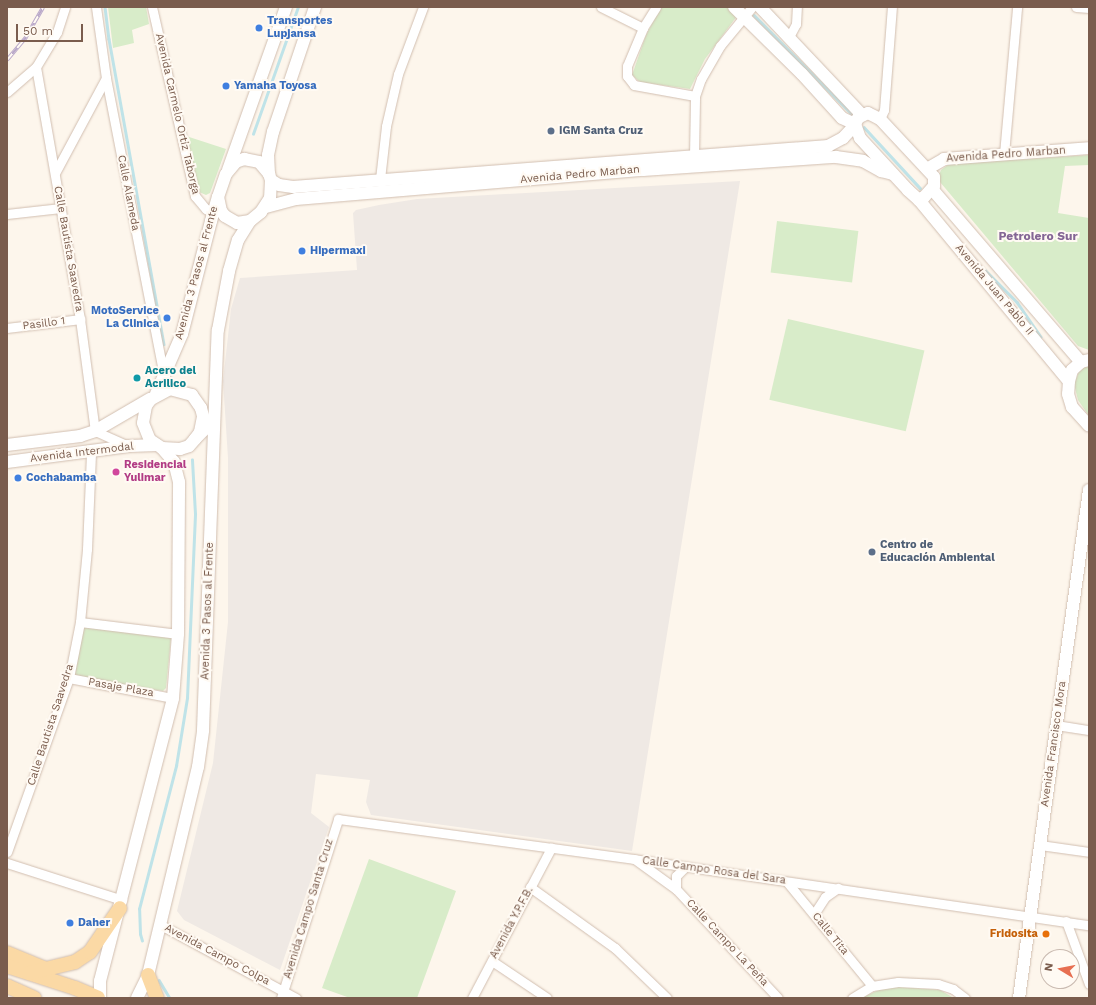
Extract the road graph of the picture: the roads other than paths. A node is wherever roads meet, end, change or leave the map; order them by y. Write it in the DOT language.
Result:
graph roads {
  1 [pos="65,7"];
  2 [pos="96,7"];
  3 [pos="152,7"];
  4 [pos="286,7"];
  5 [pos="315,7"];
  6 [pos="423,7"];
  7 [pos="601,7"];
  8 [pos="656,7"];
  9 [pos="734,7"];
  10 [pos="760,7"];
  11 [pos="798,7"];
  12 [pos="892,7"];
  13 [pos="1017,7"];
  14 [pos="1076,7"];
  15 [pos="1089,8"];
  16 [pos="748,11"];
  17 [pos="643,28"];
  18 [pos="789,36"];
  19 [pos="36,67"];
  20 [pos="106,78"];
  21 [pos="7,92"];
  22 [pos="695,96"];
  23 [pos="880,119"];
  24 [pos="857,121"];
  25 [pos="1089,148"];
  26 [pos="1004,154"];
  27 [pos="694,156"];
  28 [pos="927,169"];
  29 [pos="55,173"];
  30 [pos="226,174"];
  31 [pos="893,174"];
  32 [pos="270,177"];
  33 [pos="380,179"];
  34 [pos="932,189"];
  35 [pos="218,197"];
  36 [pos="919,200"];
  37 [pos="266,207"];
  38 [pos="61,208"];
  39 [pos="213,213"];
  40 [pos="7,214"];
  41 [pos="250,221"];
  42 [pos="80,319"];
  43 [pos="7,328"];
  44 [pos="1085,361"];
  45 [pos="164,377"];
  46 [pos="1068,381"];
  47 [pos="153,396"];
  48 [pos="197,401"];
  49 [pos="213,421"];
  50 [pos="1089,426"];
  51 [pos="95,431"];
  52 [pos="195,439"];
  53 [pos="7,445"];
  54 [pos="129,446"];
  55 [pos="160,447"];
  56 [pos="90,452"];
  57 [pos="7,462"];
  58 [pos="1089,490"];
  59 [pos="1085,547"];
  60 [pos="80,622"];
  61 [pos="178,634"];
  62 [pos="69,678"];
  63 [pos="173,698"];
  64 [pos="1056,725"];
  65 [pos="1089,730"];
  66 [pos="338,820"];
  67 [pos="1040,845"];
  68 [pos="551,848"];
  69 [pos="7,852"];
  70 [pos="1089,852"];
  71 [pos="634,859"];
  72 [pos="7,863"];
  73 [pos="686,867"];
  74 [pos="787,882"];
  75 [pos="530,887"];
  76 [pos="838,888"];
  77 [pos="676,889"];
  78 [pos="121,904"];
  79 [pos="814,914"];
  80 [pos="1030,915"];
  81 [pos="1066,921"];
  82 [pos="159,924"];
  83 [pos="1089,925"];
  84 [pos="7,954"];
  85 [pos="492,961"];
  86 [pos="7,966"];
  87 [pos="49,970"];
  88 [pos="29,974"];
  89 [pos="148,975"];
  90 [pos="1089,984"];
  91 [pos="872,986"];
  92 [pos="10,988"];
  93 [pos="75,988"];
  94 [pos="283,994"];
  95 [pos="34,998"];
  96 [pos="99,998"];
  97 [pos="138,998"];
  98 [pos="157,998"];
  99 [pos="296,998"];
  100 [pos="472,998"];
  101 [pos="547,998"];
  102 [pos="667,998"];
  103 [pos="778,998"];
  104 [pos="852,998"];
  105 [pos="965,998"];
  106 [pos="1019,998"];
  1 -- 19 [label="street"];
  2 -- 20 [label="street, Calle Alameda"];
  3 -- 39 [label="street, Avenida Carmelo Ortiz Taborga"];
  4 -- 30 [label="street"];
  5 -- 32 [label="street"];
  6 -- 33 [label="street"];
  7 -- 17 [label="street"];
  8 -- 17 [label="street"];
  9 -- 16 [label="street"];
  10 -- 18 [label="street"];
  11 -- 18 [label="street"];
  12 -- 23 [label="street"];
  13 -- 26 [label="street"];
  14 -- 15 [label="street"];
  16 -- 22 [label="street"];
  16 -- 24 [label="street"];
  17 -- 22 [label="street"];
  18 -- 24 [label="street"];
  19 -- 21 [label="street"];
  19 -- 29 [label="street, Calle Bautista Saavedra"];
  20 -- 29 [label="street"];
  20 -- 45 [label="street, Calle Alameda"];
  22 -- 27 [label="street"];
  23 -- 24 [label="street"];
  23 -- 28 [label="street"];
  24 -- 27 [label="street, Avenida Pedro Marban"];
  24 -- 31 [label="street, Avenida Juan Pablo II"];
  25 -- 26 [label="street, Avenida Pedro Marban"];
  26 -- 28 [label="street, Avenida Pedro Marban"];
  27 -- 33 [label="street, Avenida Pedro Marban"];
  28 -- 34 [label="street"];
  29 -- 38 [label="street, Calle Bautista Saavedra"];
  30 -- 32 [label="street"];
  30 -- 35 [label="street"];
  31 -- 36 [label="street, Avenida Juan Pablo II"];
  31 -- 37 [label="street, Avenida Pedro Marban"];
  32 -- 33 [label="street, Avenida Pedro Marban"];
  32 -- 37 [label="street"];
  34 -- 36 [label="street"];
  34 -- 44 [label="street, Avenida Juan Pablo II"];
  35 -- 39 [label="street, Avenida 3 Pasos al Frente"];
  35 -- 41 [label="street"];
  36 -- 46 [label="street, Avenida Juan Pablo II"];
  37 -- 41 [label="street"];
  38 -- 40 [label="street"];
  38 -- 42 [label="street, Calle Bautista Saavedra"];
  39 -- 45 [label="street, Avenida 3 Pasos al Frente"];
  41 -- 49 [label="street, Avenida 3 Pasos al Frente"];
  42 -- 43 [label="street, Pasillo 1"];
  42 -- 51 [label="street, Calle Bautista Saavedra"];
  44 -- 46 [label="street"];
  45 -- 47 [label="street, Avenida 3 Pasos al Frente"];
  46 -- 50 [label="street"];
  47 -- 48 [label="street"];
  47 -- 51 [label="street, Avenida Intermodal"];
  47 -- 55 [label="street"];
  48 -- 49 [label="street"];
  48 -- 52 [label="street"];
  49 -- 52 [label="street"];
  49 -- 82 [label="street, Avenida 3 Pasos al Frente"];
  51 -- 53 [label="street, Avenida Intermodal"];
  51 -- 54 [label="street"];
  52 -- 55 [label="street"];
  54 -- 55 [label="street, Avenida Intermodal"];
  54 -- 56 [label="street, Avenida Intermodal"];
  55 -- 61 [label="street"];
  56 -- 57 [label="street, Avenida Intermodal"];
  56 -- 60 [label="street, Calle Bautista Saavedra"];
  58 -- 59 [label="street, Avenida Francisco Mora"];
  59 -- 64 [label="street, Avenida Francisco Mora"];
  60 -- 61 [label="street"];
  60 -- 62 [label="street, Calle Bautista Saavedra"];
  61 -- 63 [label="street"];
  62 -- 63 [label="street, Pasaje Plaza"];
  62 -- 69 [label="street, Calle Bautista Saavedra"];
  63 -- 78 [label="street"];
  64 -- 65 [label="street"];
  64 -- 67 [label="street, Avenida Francisco Mora"];
  66 -- 68 [label="street, Calle Campo Rosa del Sara"];
  66 -- 94 [label="street, Avenida Campo Santa Cruz"];
  67 -- 70 [label="street"];
  67 -- 80 [label="street, Avenida Francisco Mora"];
  68 -- 71 [label="street, Calle Campo Rosa del Sara"];
  68 -- 75 [label="street, Avenida Y.P.F.B."];
  71 -- 73 [label="street, Calle Campo Rosa del Sara"];
  71 -- 77 [label="street, Calle Campo La Peña"];
  72 -- 78 [label="street"];
  73 -- 74 [label="street, Calle Campo Rosa del Sara"];
  73 -- 77 [label="street"];
  74 -- 76 [label="street, Calle Campo Rosa del Sara"];
  74 -- 79 [label="street, Calle Tita"];
  75 -- 85 [label="street, Avenida Y.P.F.B."];
  75 -- 102 [label="street"];
  76 -- 79 [label="street"];
  76 -- 80 [label="street, Calle Campo Rosa del Sara"];
  77 -- 103 [label="street, Calle Campo La Peña"];
  78 -- 87 [label="main road"];
  78 -- 96 [label="street"];
  79 -- 91 [label="street, Calle Tita"];
  80 -- 81 [label="street, Calle Campo Rosa del Sara"];
  80 -- 106 [label="street, Avenida Francisco Mora"];
  81 -- 83 [label="street, Calle Campo Rosa del Sara"];
  81 -- 90 [label="street"];
  82 -- 89 [label="street, Avenida 3 Pasos al Frente"];
  82 -- 94 [label="street, Avenida Campo Colpa"];
  84 -- 87 [label="main road"];
  85 -- 100 [label="street, Avenida Y.P.F.B."];
  85 -- 101 [label="street"];
  86 -- 88 [label="main road"];
  87 -- 88 [label="main road"];
  87 -- 93 [label="main road"];
  88 -- 93 [label="main road"];
  89 -- 97 [label="street, Avenida 3 Pasos al Frente"];
  89 -- 98 [label="main road"];
  91 -- 104 [label="street"];
  91 -- 105 [label="street"];
  92 -- 95 [label="main road"];
  93 -- 96 [label="main road"];
  94 -- 99 [label="street, Avenida Campo Colpa"];
}
